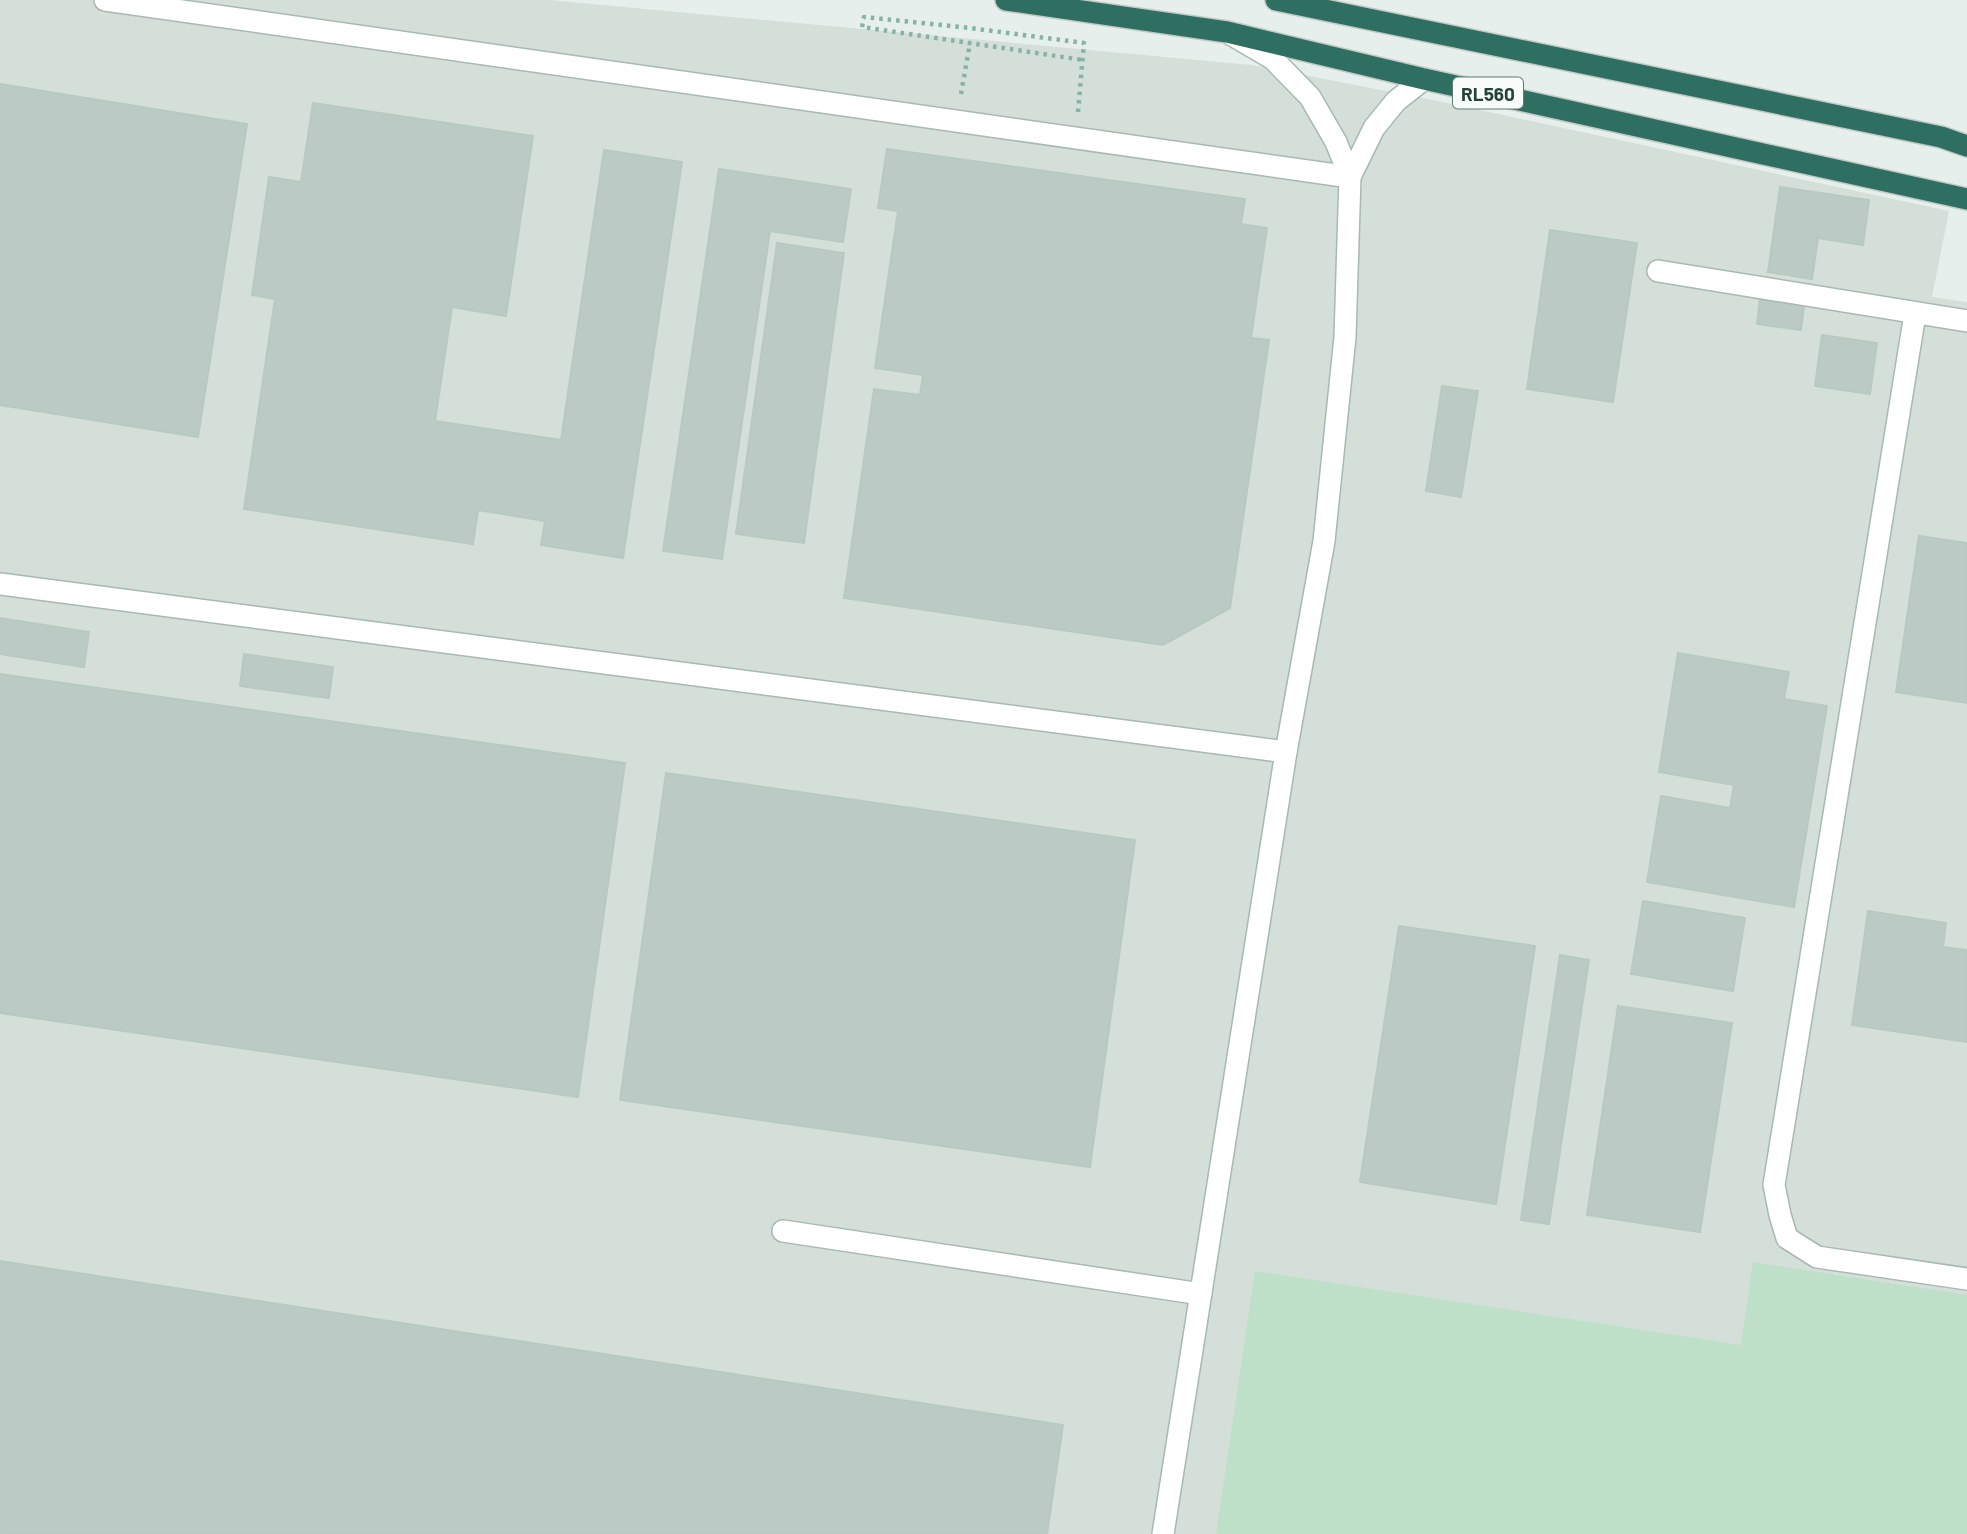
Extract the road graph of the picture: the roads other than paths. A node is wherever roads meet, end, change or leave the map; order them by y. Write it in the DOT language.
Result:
graph roads {
  1 [pos="105,0"];
  2 [pos="1006,0"];
  3 [pos="1276,0"];
  4 [pos="1227,32"];
  5 [pos="1423,79"];
  6 [pos="1941,137"];
  7 [pos="1967,138"];
  8 [pos="1967,146"];
  9 [pos="1350,177"];
  10 [pos="1967,199"];
  11 [pos="1658,271"];
  12 [pos="1915,314"];
  13 [pos="1967,321"];
  14 [pos="0,584"];
  15 [pos="1286,752"];
  16 [pos="783,1231"];
  17 [pos="1967,1279"];
  18 [pos="1201,1294"];
  19 [pos="1163,1534"];
  1 -- 9 [label="street"];
  2 -- 4 [label="highway, RL560"];
  3 -- 6 [label="highway, RL560"];
  4 -- 5 [label="highway, RL560"];
  4 -- 9 [label="street"];
  5 -- 9 [label="street"];
  5 -- 10 [label="highway, RL560"];
  6 -- 7 [label="highway"];
  6 -- 8 [label="highway, RL560"];
  9 -- 15 [label="street"];
  11 -- 12 [label="street"];
  12 -- 13 [label="street"];
  12 -- 17 [label="street"];
  14 -- 15 [label="street"];
  15 -- 18 [label="street"];
  16 -- 18 [label="street"];
  18 -- 19 [label="street"];
}
